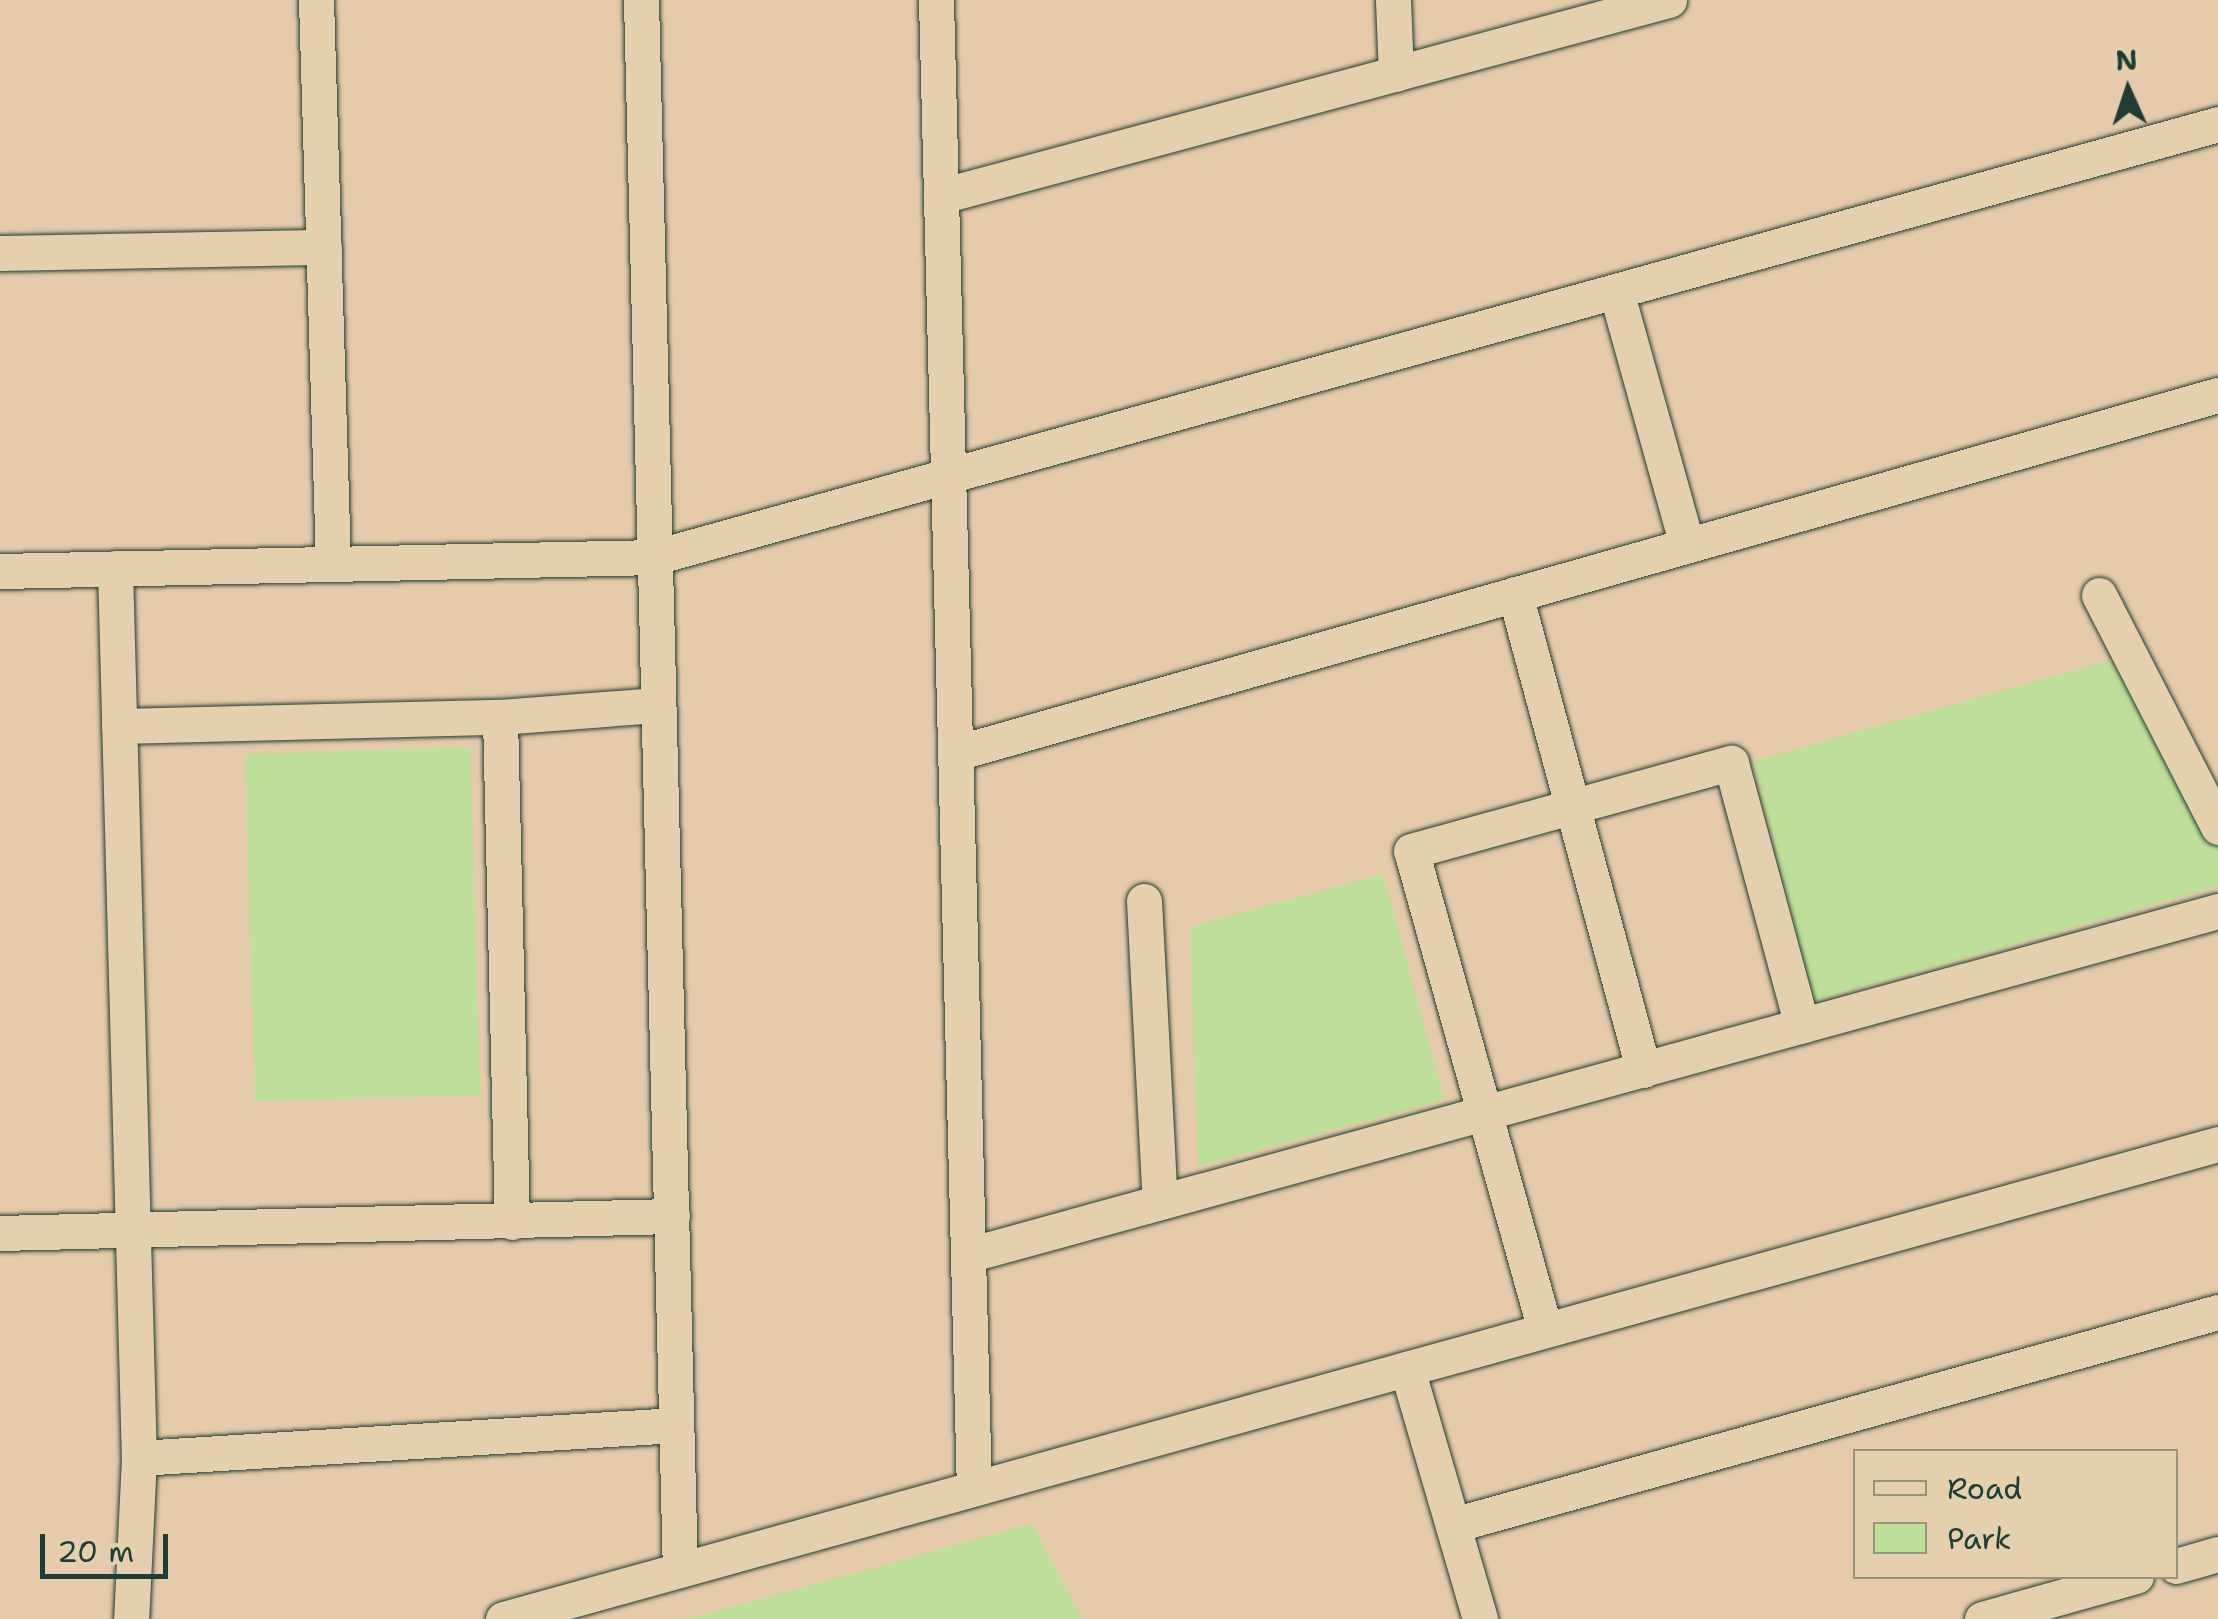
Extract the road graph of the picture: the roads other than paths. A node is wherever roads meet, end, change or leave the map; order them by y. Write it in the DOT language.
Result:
graph roads {
  1 [pos="316,0"];
  2 [pos="642,0"];
  3 [pos="936,0"];
  4 [pos="1393,0"];
  5 [pos="1669,0"];
  6 [pos="1396,74"];
  7 [pos="2218,124"];
  8 [pos="941,196"];
  9 [pos="324,247"];
  10 [pos="0,253"];
  11 [pos="1616,291"];
  12 [pos="2216,400"];
  13 [pos="948,476"];
  14 [pos="1687,545"];
  15 [pos="655,556"];
  16 [pos="334,564"];
  17 [pos="114,568"];
  18 [pos="0,571"];
  19 [pos="1515,594"];
  20 [pos="2098,595"];
  21 [pos="657,705"];
  22 [pos="500,717"];
  23 [pos="119,726"];
  24 [pos="956,754"];
  25 [pos="1572,805"];
  26 [pos="2218,827"];
  27 [pos="1144,901"];
  28 [pos="2218,911"];
  29 [pos="1802,1026"];
  30 [pos="1642,1070"];
  31 [pos="1483,1114"];
  32 [pos="2218,1144"];
  33 [pos="1160,1202"];
  34 [pos="672,1216"];
  35 [pos="512,1222"];
  36 [pos="133,1230"];
  37 [pos="0,1234"];
  38 [pos="968,1255"];
  39 [pos="2218,1312"];
  40 [pos="1546,1330"];
  41 [pos="1406,1369"];
  42 [pos="676,1424"];
  43 [pos="139,1458"];
  44 [pos="974,1488"];
  45 [pos="1452,1525"];
  46 [pos="2218,1554"];
  47 [pos="2178,1565"];
  48 [pos="680,1570"];
  49 [pos="2125,1579"];
  50 [pos="131,1619"];
  51 [pos="502,1619"];
  52 [pos="1480,1619"];
  53 [pos="1982,1619"];
  1 -- 9 [label="street"];
  2 -- 15 [label="street"];
  3 -- 8 [label="street"];
  4 -- 6 [label="street"];
  5 -- 6 [label="street"];
  6 -- 8 [label="street"];
  7 -- 11 [label="street"];
  8 -- 13 [label="street"];
  9 -- 10 [label="street"];
  9 -- 16 [label="street"];
  11 -- 13 [label="street"];
  11 -- 14 [label="street"];
  12 -- 14 [label="street"];
  13 -- 15 [label="street"];
  13 -- 24 [label="street"];
  14 -- 19 [label="street"];
  15 -- 16 [label="street"];
  15 -- 21 [label="street"];
  16 -- 17 [label="street"];
  17 -- 18 [label="street"];
  17 -- 23 [label="street"];
  19 -- 24 [label="street"];
  19 -- 25 [label="street"];
  20 -- 26 [label="street"];
  21 -- 22 [label="street"];
  21 -- 34 [label="street"];
  22 -- 23 [label="street"];
  22 -- 35 [label="street"];
  23 -- 36 [label="street"];
  24 -- 38 [label="street"];
  25 -- 29 [label="street"];
  25 -- 30 [label="street"];
  25 -- 31 [label="street"];
  27 -- 33 [label="street"];
  28 -- 29 [label="street"];
  29 -- 30 [label="street"];
  30 -- 31 [label="street"];
  31 -- 33 [label="street"];
  31 -- 40 [label="street"];
  32 -- 40 [label="street"];
  33 -- 38 [label="street"];
  34 -- 35 [label="street"];
  34 -- 42 [label="street"];
  35 -- 36 [label="street"];
  36 -- 37 [label="street"];
  36 -- 43 [label="street"];
  38 -- 44 [label="street"];
  39 -- 45 [label="street"];
  40 -- 41 [label="street"];
  41 -- 44 [label="street"];
  41 -- 45 [label="street"];
  42 -- 43 [label="street"];
  42 -- 48 [label="street"];
  43 -- 50 [label="street"];
  44 -- 48 [label="street"];
  45 -- 52 [label="street"];
  46 -- 47 [label="street"];
  48 -- 51 [label="street"];
  49 -- 53 [label="street"];
}
